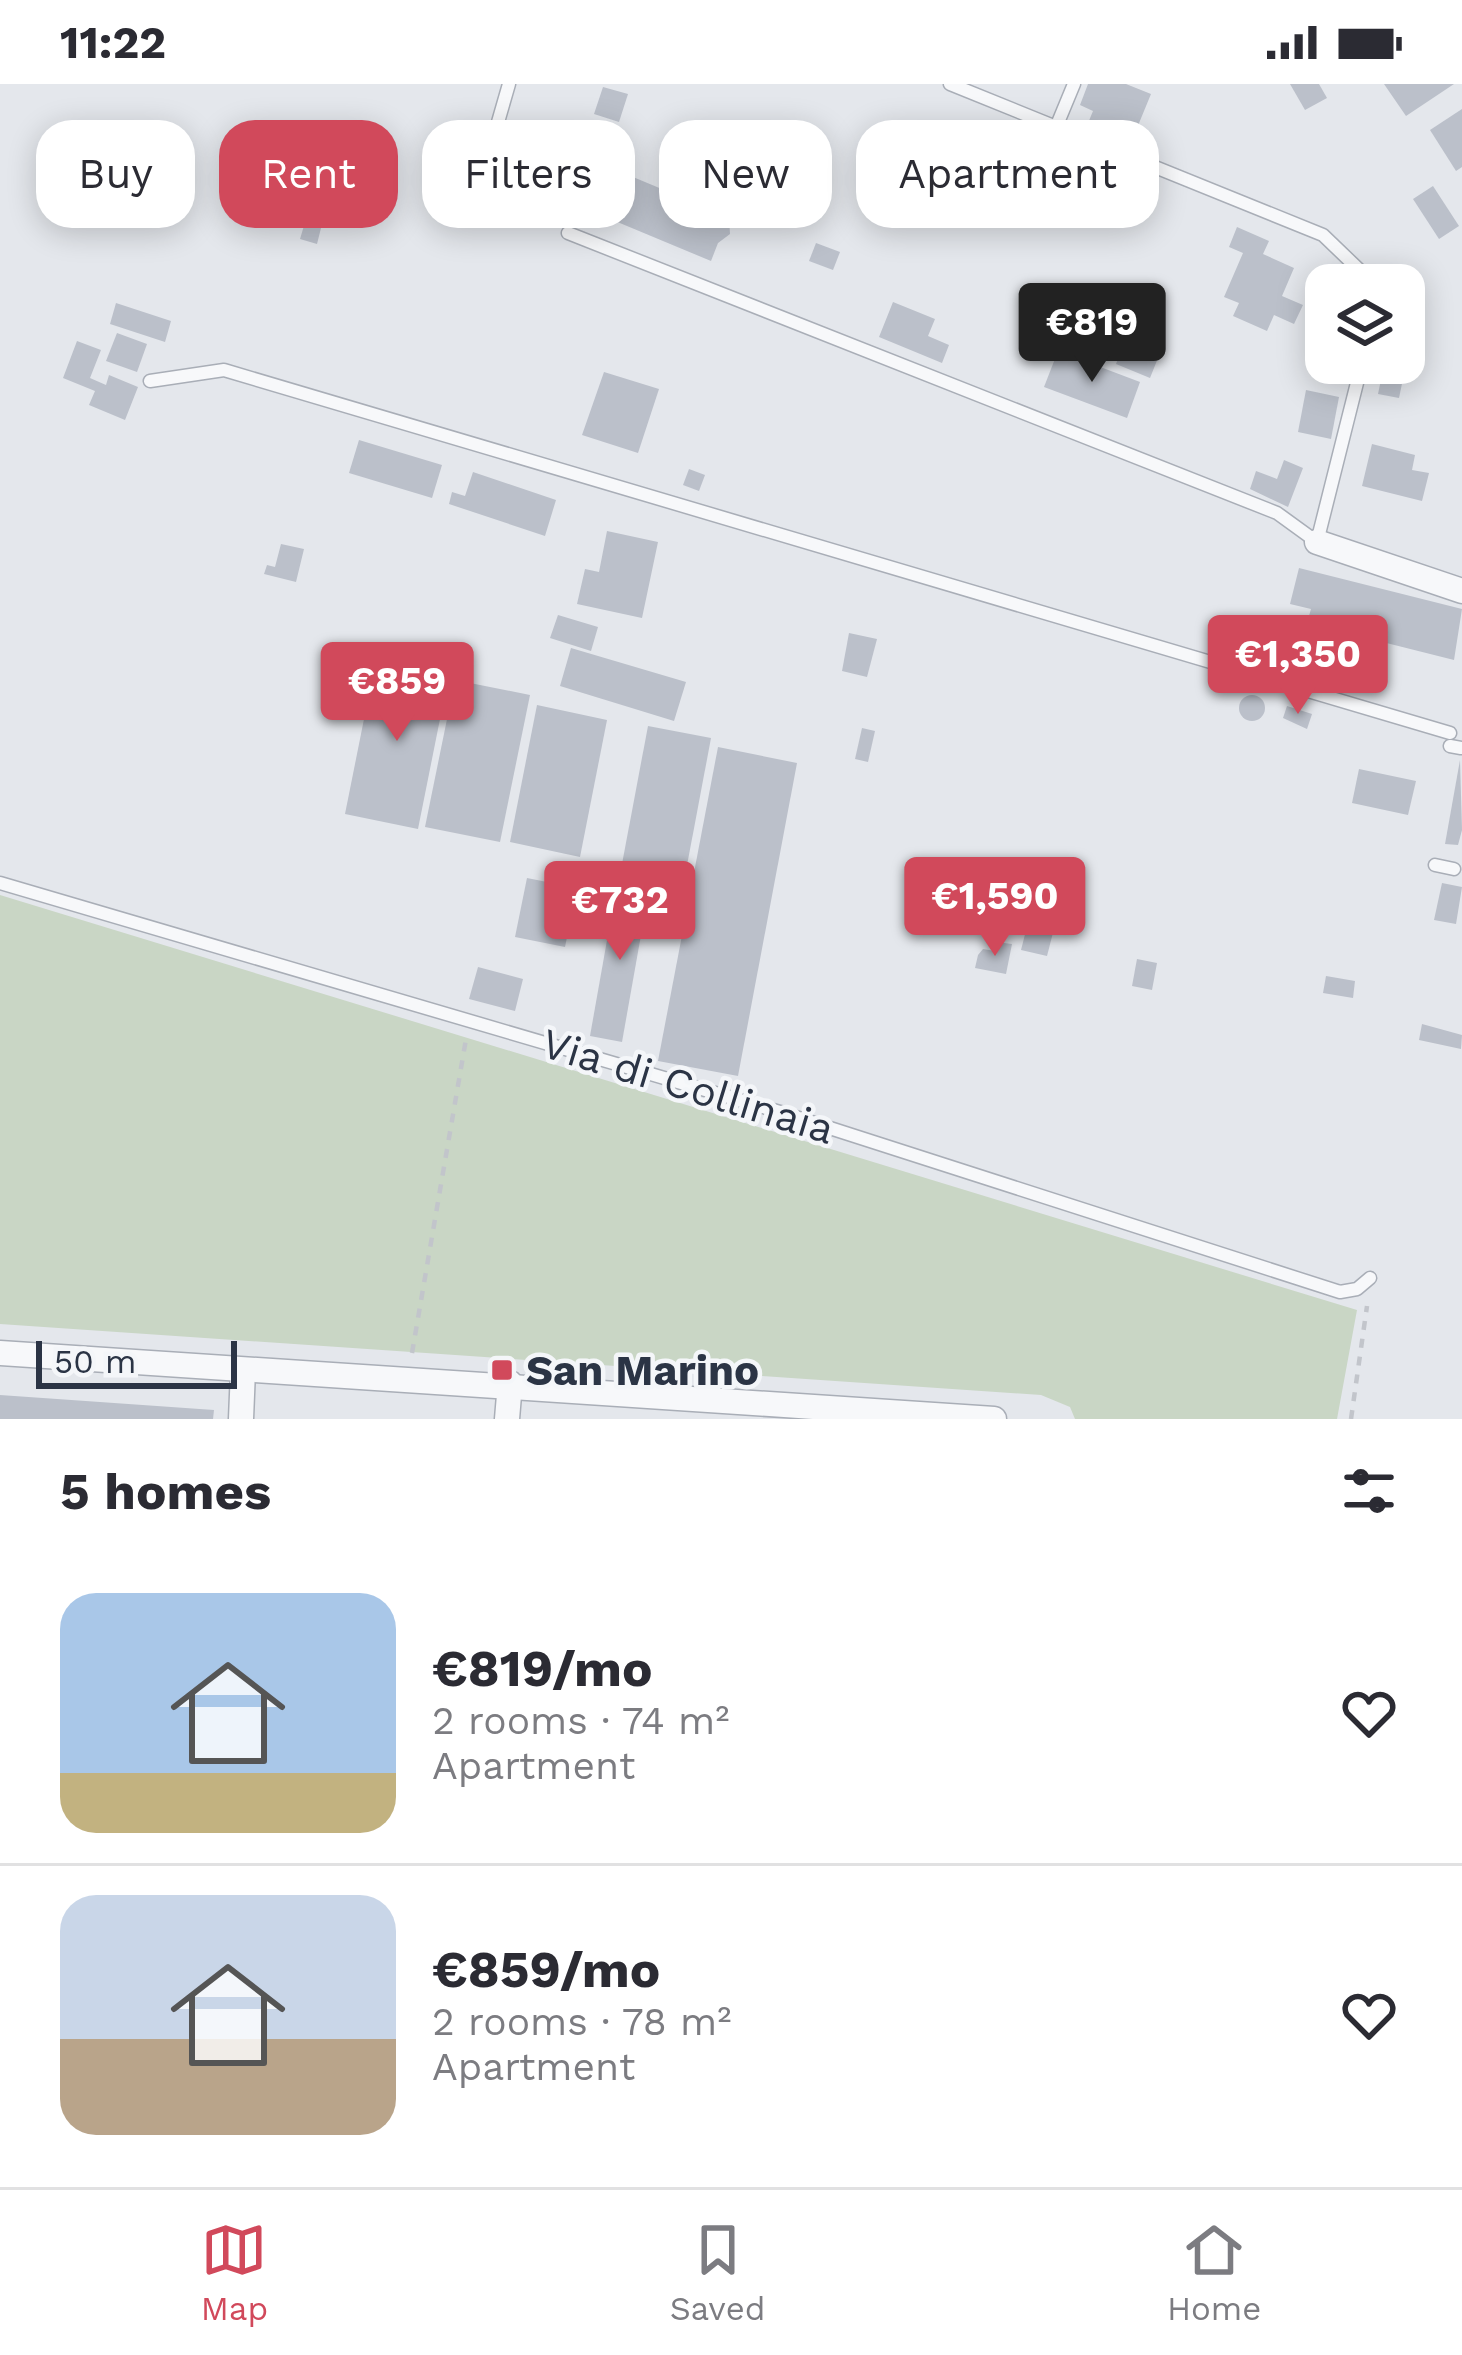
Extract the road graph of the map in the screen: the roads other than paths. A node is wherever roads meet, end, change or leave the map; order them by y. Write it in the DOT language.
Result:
graph roads {
  1 [pos="509,84"];
  2 [pos="950,84"];
  3 [pos="1074,84"];
  4 [pos="499,120"];
  5 [pos="1046,120"];
  6 [pos="1059,120"];
  7 [pos="1159,167"];
  8 [pos="568,233"];
  9 [pos="1353,264"];
  10 [pos="150,381"];
  11 [pos="1358,384"];
  12 [pos="1317,542"];
  13 [pos="1462,591"];
  14 [pos="1454,742"];
  15 [pos="1435,865"];
  16 [pos="1454,869"];
  17 [pos="0,883"];
  18 [pos="1370,1278"];
  19 [pos="0,1353"];
  20 [pos="243,1370"];
  21 [pos="510,1383"];
  22 [pos="764,1410"];
  23 [pos="241,1419"];
  24 [pos="507,1419"];
  25 [pos="994,1419"];
  1 -- 4 [label="lane"];
  2 -- 5 [label="lane"];
  3 -- 6 [label="lane"];
  7 -- 9 [label="lane"];
  8 -- 12 [label="lane"];
  10 -- 14 [label="lane"];
  11 -- 12 [label="lane"];
  12 -- 13 [label="street"];
  15 -- 16 [label="lane"];
  17 -- 18 [label="lane, Via di Collinaia"];
  19 -- 20 [label="street"];
  20 -- 21 [label="street"];
  20 -- 23 [label="street"];
  21 -- 22 [label="street"];
  21 -- 24 [label="street"];
  22 -- 25 [label="street"];
}
